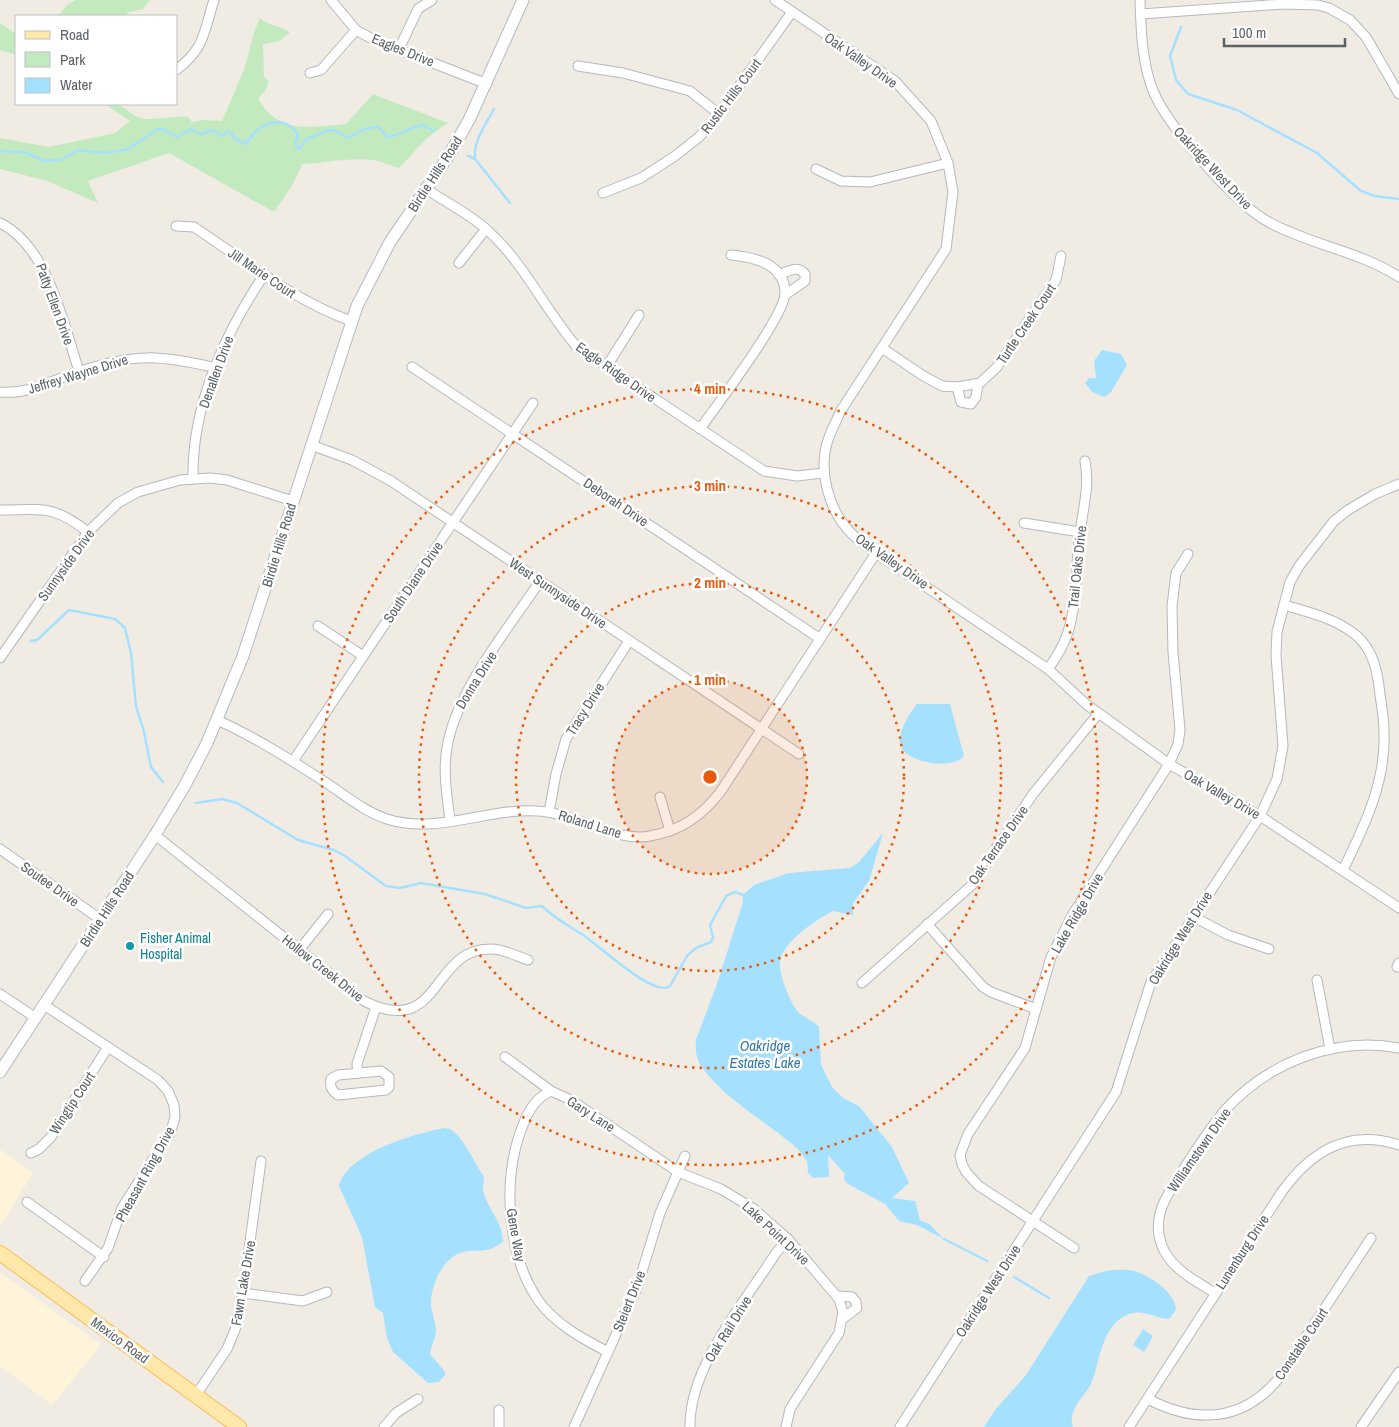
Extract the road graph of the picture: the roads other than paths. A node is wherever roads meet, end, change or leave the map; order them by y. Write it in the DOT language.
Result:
graph roads {
  1 [pos="214,0"];
  2 [pos="331,0"];
  3 [pos="432,0"];
  4 [pos="523,0"];
  5 [pos="775,0"];
  6 [pos="1140,0"];
  7 [pos="1283,2"];
  8 [pos="792,12"];
  9 [pos="1140,14"];
  10 [pos="356,30"];
  11 [pos="399,49"];
  12 [pos="578,66"];
  13 [pos="178,68"];
  14 [pos="310,73"];
  15 [pos="487,84"];
  16 [pos="1399,94"];
  17 [pos="720,114"];
  18 [pos="948,163"];
  19 [pos="816,169"];
  20 [pos="426,188"];
  21 [pos="603,192"];
  22 [pos="0,223"];
  23 [pos="176,226"];
  24 [pos="486,229"];
  25 [pos="731,255"];
  26 [pos="1061,256"];
  27 [pos="460,263"];
  28 [pos="264,275"];
  29 [pos="780,275"];
  30 [pos="1399,277"];
  31 [pos="785,295"];
  32 [pos="639,315"];
  33 [pos="350,321"];
  34 [pos="882,348"];
  35 [pos="412,366"];
  36 [pos="607,366"];
  37 [pos="216,368"];
  38 [pos="79,371"];
  39 [pos="978,384"];
  40 [pos="957,387"];
  41 [pos="0,392"];
  42 [pos="533,403"];
  43 [pos="700,430"];
  44 [pos="512,434"];
  45 [pos="311,445"];
  46 [pos="1085,460"];
  47 [pos="823,473"];
  48 [pos="193,477"];
  49 [pos="1399,484"];
  50 [pos="292,501"];
  51 [pos="0,510"];
  52 [pos="453,523"];
  53 [pos="1024,523"];
  54 [pos="88,532"];
  55 [pos="1080,532"];
  56 [pos="876,552"];
  57 [pos="1188,554"];
  58 [pos="540,581"];
  59 [pos="1284,605"];
  60 [pos="318,626"];
  61 [pos="819,638"];
  62 [pos="629,641"];
  63 [pos="363,656"];
  64 [pos="0,658"];
  65 [pos="1048,669"];
  66 [pos="1098,714"];
  67 [pos="217,720"];
  68 [pos="761,729"];
  69 [pos="798,754"];
  70 [pos="293,762"];
  71 [pos="1169,764"];
  72 [pos="660,797"];
  73 [pos="549,812"];
  74 [pos="1260,816"];
  75 [pos="450,821"];
  76 [pos="670,831"];
  77 [pos="155,835"];
  78 [pos="0,849"];
  79 [pos="1343,870"];
  80 [pos="1399,908"];
  81 [pos="328,914"];
  82 [pos="1192,916"];
  83 [pos="100,919"];
  84 [pos="927,924"];
  85 [pos="1269,949"];
  86 [pos="300,950"];
  87 [pos="528,960"];
  88 [pos="1317,980"];
  89 [pos="862,983"];
  90 [pos="0,994"];
  91 [pos="44,1005"];
  92 [pos="376,1007"];
  93 [pos="1036,1009"];
  94 [pos="36,1018"];
  95 [pos="108,1047"];
  96 [pos="1399,1048"];
  97 [pos="1330,1050"];
  98 [pos="505,1057"];
  99 [pos="0,1072"];
  100 [pos="358,1073"];
  101 [pos="551,1091"];
  102 [pos="1399,1145"];
  103 [pos="31,1153"];
  104 [pos="684,1156"];
  105 [pos="261,1161"];
  106 [pos="678,1172"];
  107 [pos="28,1202"];
  108 [pos="1033,1220"];
  109 [pos="1371,1238"];
  110 [pos="788,1239"];
  111 [pos="1074,1248"];
  112 [pos="0,1253"];
  113 [pos="104,1257"];
  114 [pos="85,1282"];
  115 [pos="327,1292"];
  116 [pos="243,1293"];
  117 [pos="1215,1293"];
  118 [pos="837,1296"];
  119 [pos="842,1319"];
  120 [pos="608,1352"];
  121 [pos="1399,1372"];
  122 [pos="196,1394"];
  123 [pos="418,1399"];
  124 [pos="1148,1399"];
  125 [pos="499,1410"];
  126 [pos="239,1427"];
  127 [pos="384,1427"];
  128 [pos="499,1427"];
  129 [pos="574,1427"];
  130 [pos="690,1427"];
  131 [pos="786,1427"];
  132 [pos="900,1427"];
  133 [pos="1129,1427"];
  134 [pos="1360,1427"];
  1 -- 13 [label="street"];
  2 -- 10 [label="street, Eagles Drive"];
  3 -- 11 [label="street"];
  4 -- 15 [label="main road, Birdie Hills Road"];
  5 -- 8 [label="street, Oak Valley Drive"];
  6 -- 9 [label="street, Oakridge West Drive"];
  7 -- 9 [label="street"];
  7 -- 16 [label="street"];
  8 -- 17 [label="street, Rustic Hills Court"];
  8 -- 18 [label="street, Oak Valley Drive"];
  9 -- 30 [label="street, Oakridge West Drive"];
  10 -- 11 [label="street, Eagles Drive"];
  10 -- 14 [label="street"];
  11 -- 15 [label="street, Eagles Drive"];
  12 -- 17 [label="street"];
  15 -- 20 [label="main road, Birdie Hills Road"];
  17 -- 21 [label="street, Rustic Hills Court"];
  18 -- 19 [label="street"];
  18 -- 34 [label="street, Oak Valley Drive"];
  20 -- 24 [label="street, Eagle Ridge Drive"];
  20 -- 33 [label="main road, Birdie Hills Road"];
  22 -- 38 [label="street, Patty Ellen Drive"];
  23 -- 28 [label="street, Jill Marie Court"];
  24 -- 27 [label="street"];
  24 -- 36 [label="street, Eagle Ridge Drive"];
  25 -- 29 [label="street"];
  26 -- 39 [label="street, Turtle Creek Court"];
  28 -- 33 [label="street, Jill Marie Court"];
  28 -- 37 [label="street, Denallen Drive"];
  29 -- 31 [label="street"];
  29 -- 31 [label="street"];
  31 -- 43 [label="street"];
  32 -- 36 [label="street"];
  33 -- 45 [label="main road, Birdie Hills Road"];
  34 -- 40 [label="street"];
  34 -- 47 [label="street, Oak Valley Drive"];
  35 -- 44 [label="street, Deborah Drive"];
  36 -- 43 [label="street, Eagle Ridge Drive"];
  37 -- 38 [label="street, Jeffrey Wayne Drive"];
  37 -- 48 [label="street, Denallen Drive"];
  38 -- 41 [label="street, Jeffrey Wayne Drive"];
  39 -- 40 [label="street"];
  39 -- 40 [label="street, Turtle Creek Court"];
  42 -- 44 [label="street, South Diane Drive"];
  43 -- 47 [label="street, Eagle Ridge Drive"];
  44 -- 52 [label="street, South Diane Drive"];
  44 -- 61 [label="street, Deborah Drive"];
  45 -- 50 [label="main road, Birdie Hills Road"];
  45 -- 52 [label="street, West Sunnyside Drive"];
  46 -- 55 [label="street, Trail Oaks Drive"];
  47 -- 56 [label="street, Oak Valley Drive"];
  48 -- 50 [label="street, Sunnyside Drive"];
  48 -- 54 [label="street, Sunnyside Drive"];
  49 -- 59 [label="street, Oakridge West Drive"];
  50 -- 67 [label="main road, Birdie Hills Road"];
  51 -- 54 [label="street"];
  52 -- 58 [label="street, West Sunnyside Drive"];
  52 -- 63 [label="street, South Diane Drive"];
  53 -- 55 [label="street"];
  54 -- 64 [label="street, Sunnyside Drive"];
  55 -- 65 [label="street, Trail Oaks Drive"];
  56 -- 61 [label="street, Roland Lane"];
  56 -- 65 [label="street, Oak Valley Drive"];
  57 -- 71 [label="street, Lake Ridge Drive"];
  58 -- 62 [label="street, West Sunnyside Drive"];
  58 -- 75 [label="street, Donna Drive"];
  59 -- 74 [label="street, Oakridge West Drive"];
  59 -- 79 [label="street"];
  60 -- 63 [label="street"];
  61 -- 68 [label="street, Roland Lane"];
  62 -- 68 [label="street, West Sunnyside Drive"];
  62 -- 73 [label="street, Tracy Drive"];
  63 -- 70 [label="street, South Diane Drive"];
  65 -- 66 [label="street, Oak Valley Drive"];
  66 -- 71 [label="street, Oak Valley Drive"];
  66 -- 84 [label="street, Oak Terrace Drive"];
  67 -- 70 [label="street, Roland Lane"];
  67 -- 77 [label="main road, Birdie Hills Road"];
  68 -- 69 [label="street, West Sunnyside Drive"];
  68 -- 76 [label="street, Roland Lane"];
  70 -- 75 [label="street, Roland Lane"];
  71 -- 74 [label="street, Oak Valley Drive"];
  71 -- 93 [label="street, Lake Ridge Drive"];
  72 -- 76 [label="street"];
  73 -- 75 [label="street, Roland Lane"];
  73 -- 76 [label="street, Roland Lane"];
  74 -- 79 [label="street, Oak Valley Drive"];
  74 -- 82 [label="street, Oakridge West Drive"];
  77 -- 83 [label="main road, Birdie Hills Road"];
  77 -- 86 [label="street, Hollow Creek Drive"];
  78 -- 83 [label="street, Soutee Drive"];
  79 -- 80 [label="street, Oak Valley Drive"];
  81 -- 86 [label="street"];
  82 -- 85 [label="street"];
  82 -- 108 [label="street, Oakridge West Drive"];
  83 -- 91 [label="main road, Birdie Hills Road"];
  84 -- 89 [label="street, Oak Terrace Drive"];
  84 -- 93 [label="street"];
  86 -- 92 [label="street, Hollow Creek Drive"];
  87 -- 92 [label="street, Hollow Creek Drive"];
  88 -- 97 [label="street"];
  90 -- 94 [label="street"];
  91 -- 94 [label="main road, Birdie Hills Road"];
  91 -- 95 [label="street, Pheasant Ring Drive"];
  92 -- 100 [label="street"];
  93 -- 108 [label="street, Lake Ridge Drive"];
  94 -- 99 [label="main road, Birdie Hills Road"];
  95 -- 103 [label="street, Wingtip Court"];
  95 -- 113 [label="street, Pheasant Ring Drive"];
  96 -- 97 [label="street, Williamstown Drive"];
  97 -- 117 [label="street, Williamstown Drive"];
  98 -- 101 [label="street, Gary Lane"];
  100 -- 100 [label="street"];
  101 -- 106 [label="street, Gary Lane"];
  101 -- 120 [label="street, Gene Way"];
  102 -- 117 [label="street, Lunenburg Drive"];
  104 -- 106 [label="street, Steiert Drive"];
  105 -- 116 [label="street, Fawn Lake Drive"];
  106 -- 110 [label="street, Lake Point Drive"];
  106 -- 120 [label="street, Steiert Drive"];
  107 -- 113 [label="street"];
  108 -- 111 [label="street, Lake Ridge Drive"];
  108 -- 132 [label="street, Oakridge West Drive"];
  109 -- 124 [label="street, Constable Court"];
  110 -- 118 [label="street, Lake Point Drive"];
  110 -- 130 [label="street, Oak Rail Drive"];
  112 -- 122 [label="main road, Mexico Road"];
  113 -- 114 [label="street, Pheasant Ring Drive"];
  115 -- 116 [label="street"];
  116 -- 122 [label="street, Fawn Lake Drive"];
  117 -- 124 [label="street, Lunenburg Drive"];
  118 -- 119 [label="street, Lake Point Drive"];
  118 -- 119 [label="street, Lake Point Drive"];
  119 -- 131 [label="street, Lake Point Drive"];
  120 -- 129 [label="street, Steiert Drive"];
  121 -- 134 [label="street"];
  122 -- 126 [label="main road, Mexico Road"];
  123 -- 127 [label="street"];
  124 -- 133 [label="street, Lunenburg Drive"];
  125 -- 128 [label="street"];
}
